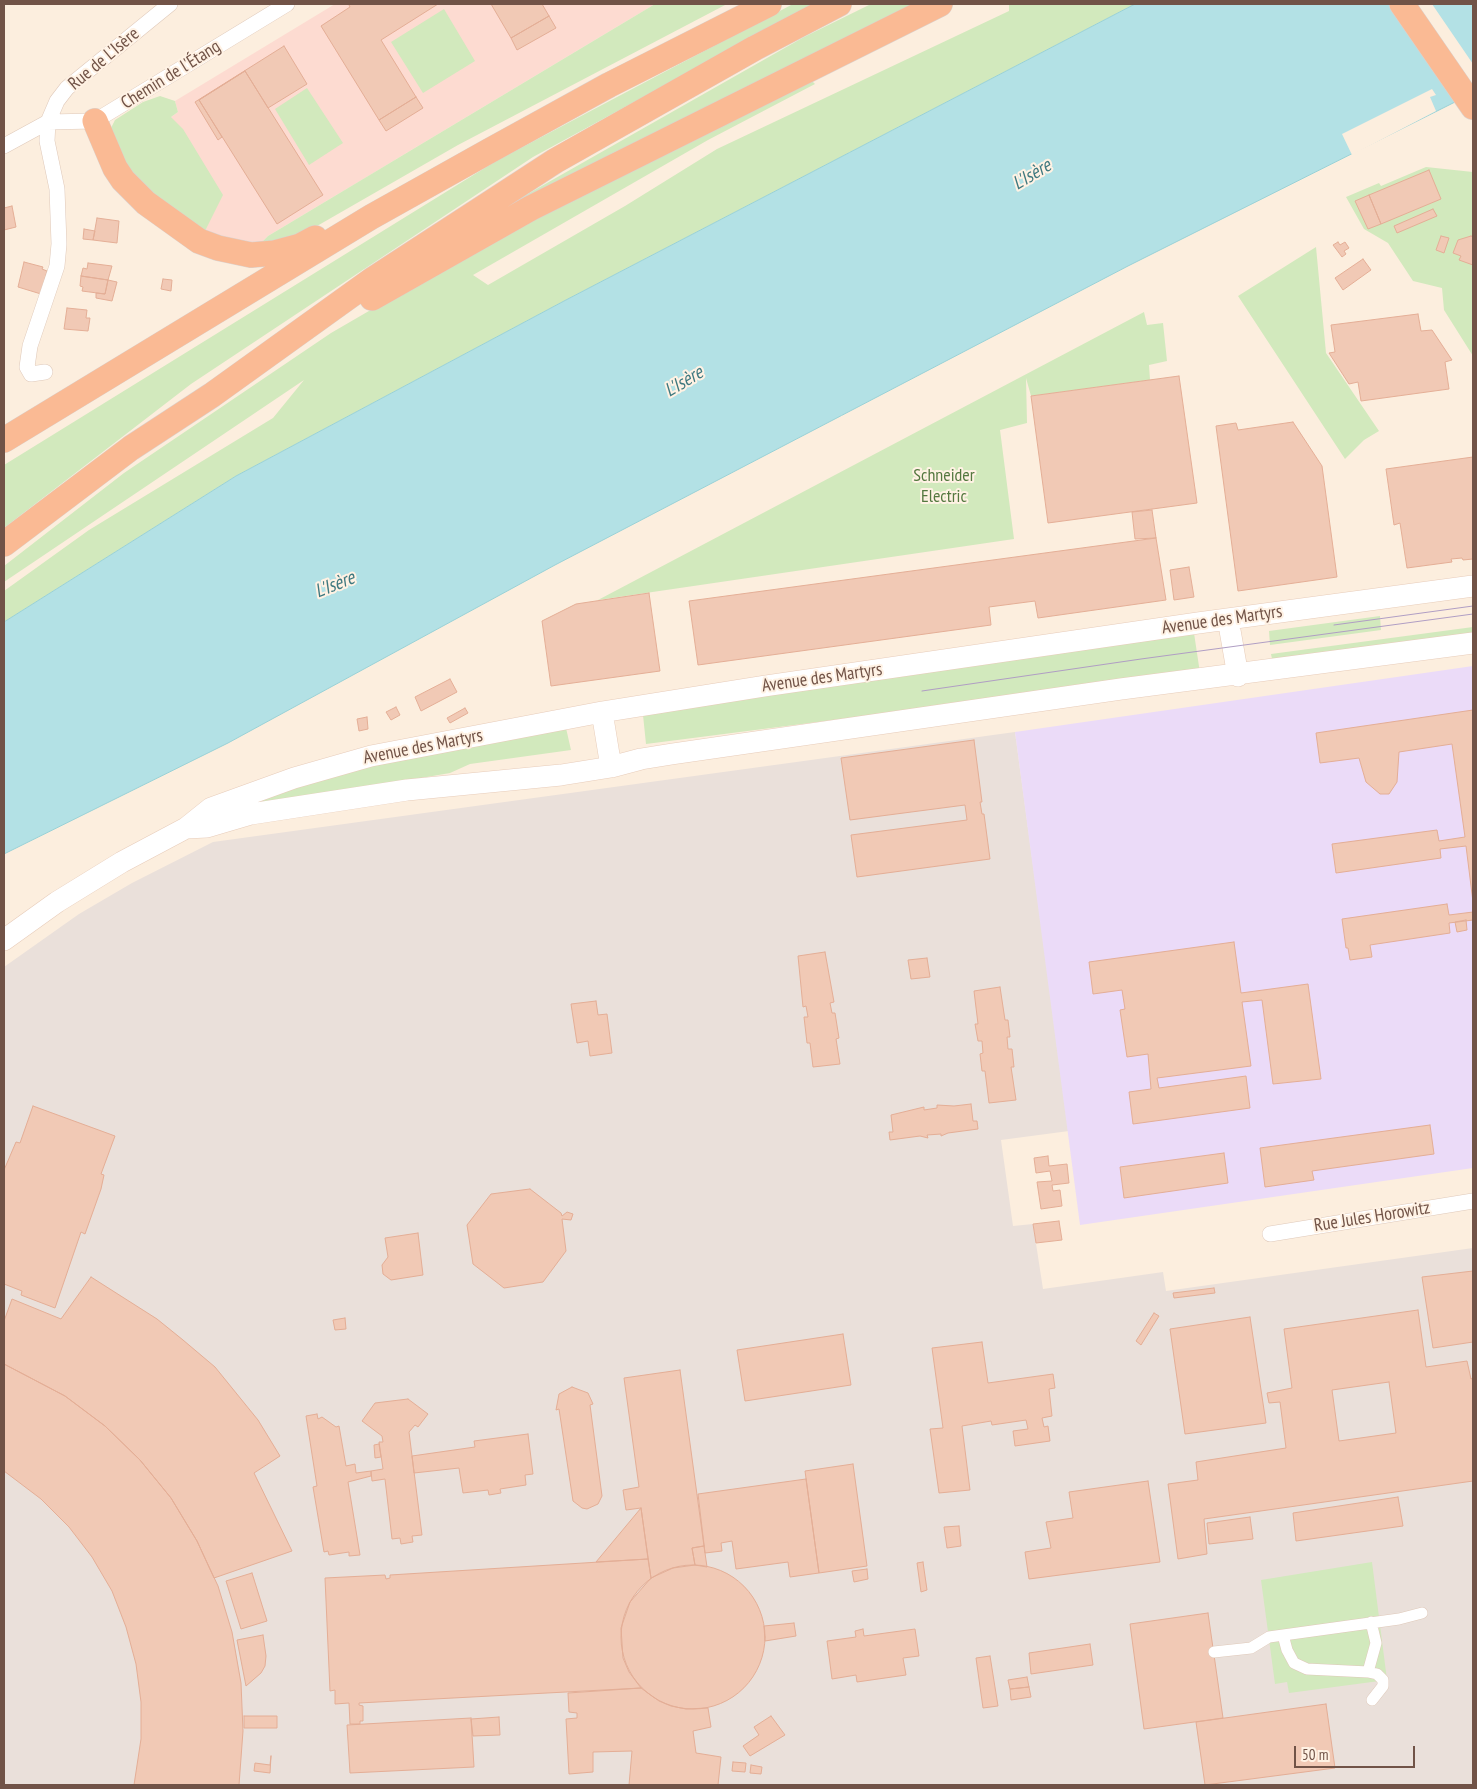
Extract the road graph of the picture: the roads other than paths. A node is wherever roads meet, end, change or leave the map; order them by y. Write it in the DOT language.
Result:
graph roads {
  1 [pos="170,4"];
  2 [pos="287,4"];
  3 [pos="742,4"];
  4 [pos="769,4"];
  5 [pos="839,4"];
  6 [pos="940,4"];
  7 [pos="1402,4"];
  8 [pos="1473,107"];
  9 [pos="94,121"];
  10 [pos="48,122"];
  11 [pos="4,146"];
  12 [pos="488,151"];
  13 [pos="372,218"];
  14 [pos="45,372"];
  15 [pos="212,395"];
  16 [pos="4,440"];
  17 [pos="4,544"];
  18 [pos="1473,586"];
  19 [pos="1228,619"];
  20 [pos="1473,644"];
  21 [pos="1238,676"];
  22 [pos="602,712"];
  23 [pos="611,768"];
  24 [pos="186,828"];
  25 [pos="4,940"];
  26 [pos="1473,1201"];
  27 [pos="1270,1234"];
  28 [pos="1422,1613"];
  29 [pos="1371,1622"];
  30 [pos="1283,1634"];
  31 [pos="1214,1652"];
  32 [pos="1368,1672"];
  33 [pos="1372,1700"];
  1 -- 10 [label="street, Rue de L'Isère"];
  2 -- 9 [label="street, Chemin de l'Étang"];
  3 -- 12 [label="highway"];
  4 -- 12 [label="highway"];
  5 -- 15 [label="highway"];
  6 -- 15 [label="highway"];
  7 -- 8 [label="highway"];
  9 -- 10 [label="street, Chemin de l'Étang"];
  9 -- 13 [label="highway"];
  10 -- 11 [label="street"];
  10 -- 14 [label="street"];
  12 -- 13 [label="highway"];
  13 -- 16 [label="highway"];
  15 -- 17 [label="highway"];
  18 -- 19 [label="main road, Avenue des Martyrs"];
  19 -- 21 [label="main road"];
  19 -- 22 [label="main road, Avenue des Martyrs"];
  20 -- 21 [label="main road, Avenue des Martyrs"];
  21 -- 23 [label="main road, Avenue des Martyrs"];
  22 -- 23 [label="main road"];
  22 -- 24 [label="main road, Avenue des Martyrs"];
  23 -- 24 [label="main road, Avenue des Martyrs"];
  24 -- 25 [label="main road, Avenue des Martyrs"];
  26 -- 27 [label="street, Rue Jules Horowitz"];
  28 -- 29 [label="street"];
  29 -- 30 [label="street"];
  29 -- 32 [label="street"];
  30 -- 31 [label="street"];
  30 -- 32 [label="street"];
  32 -- 33 [label="street"];
}
